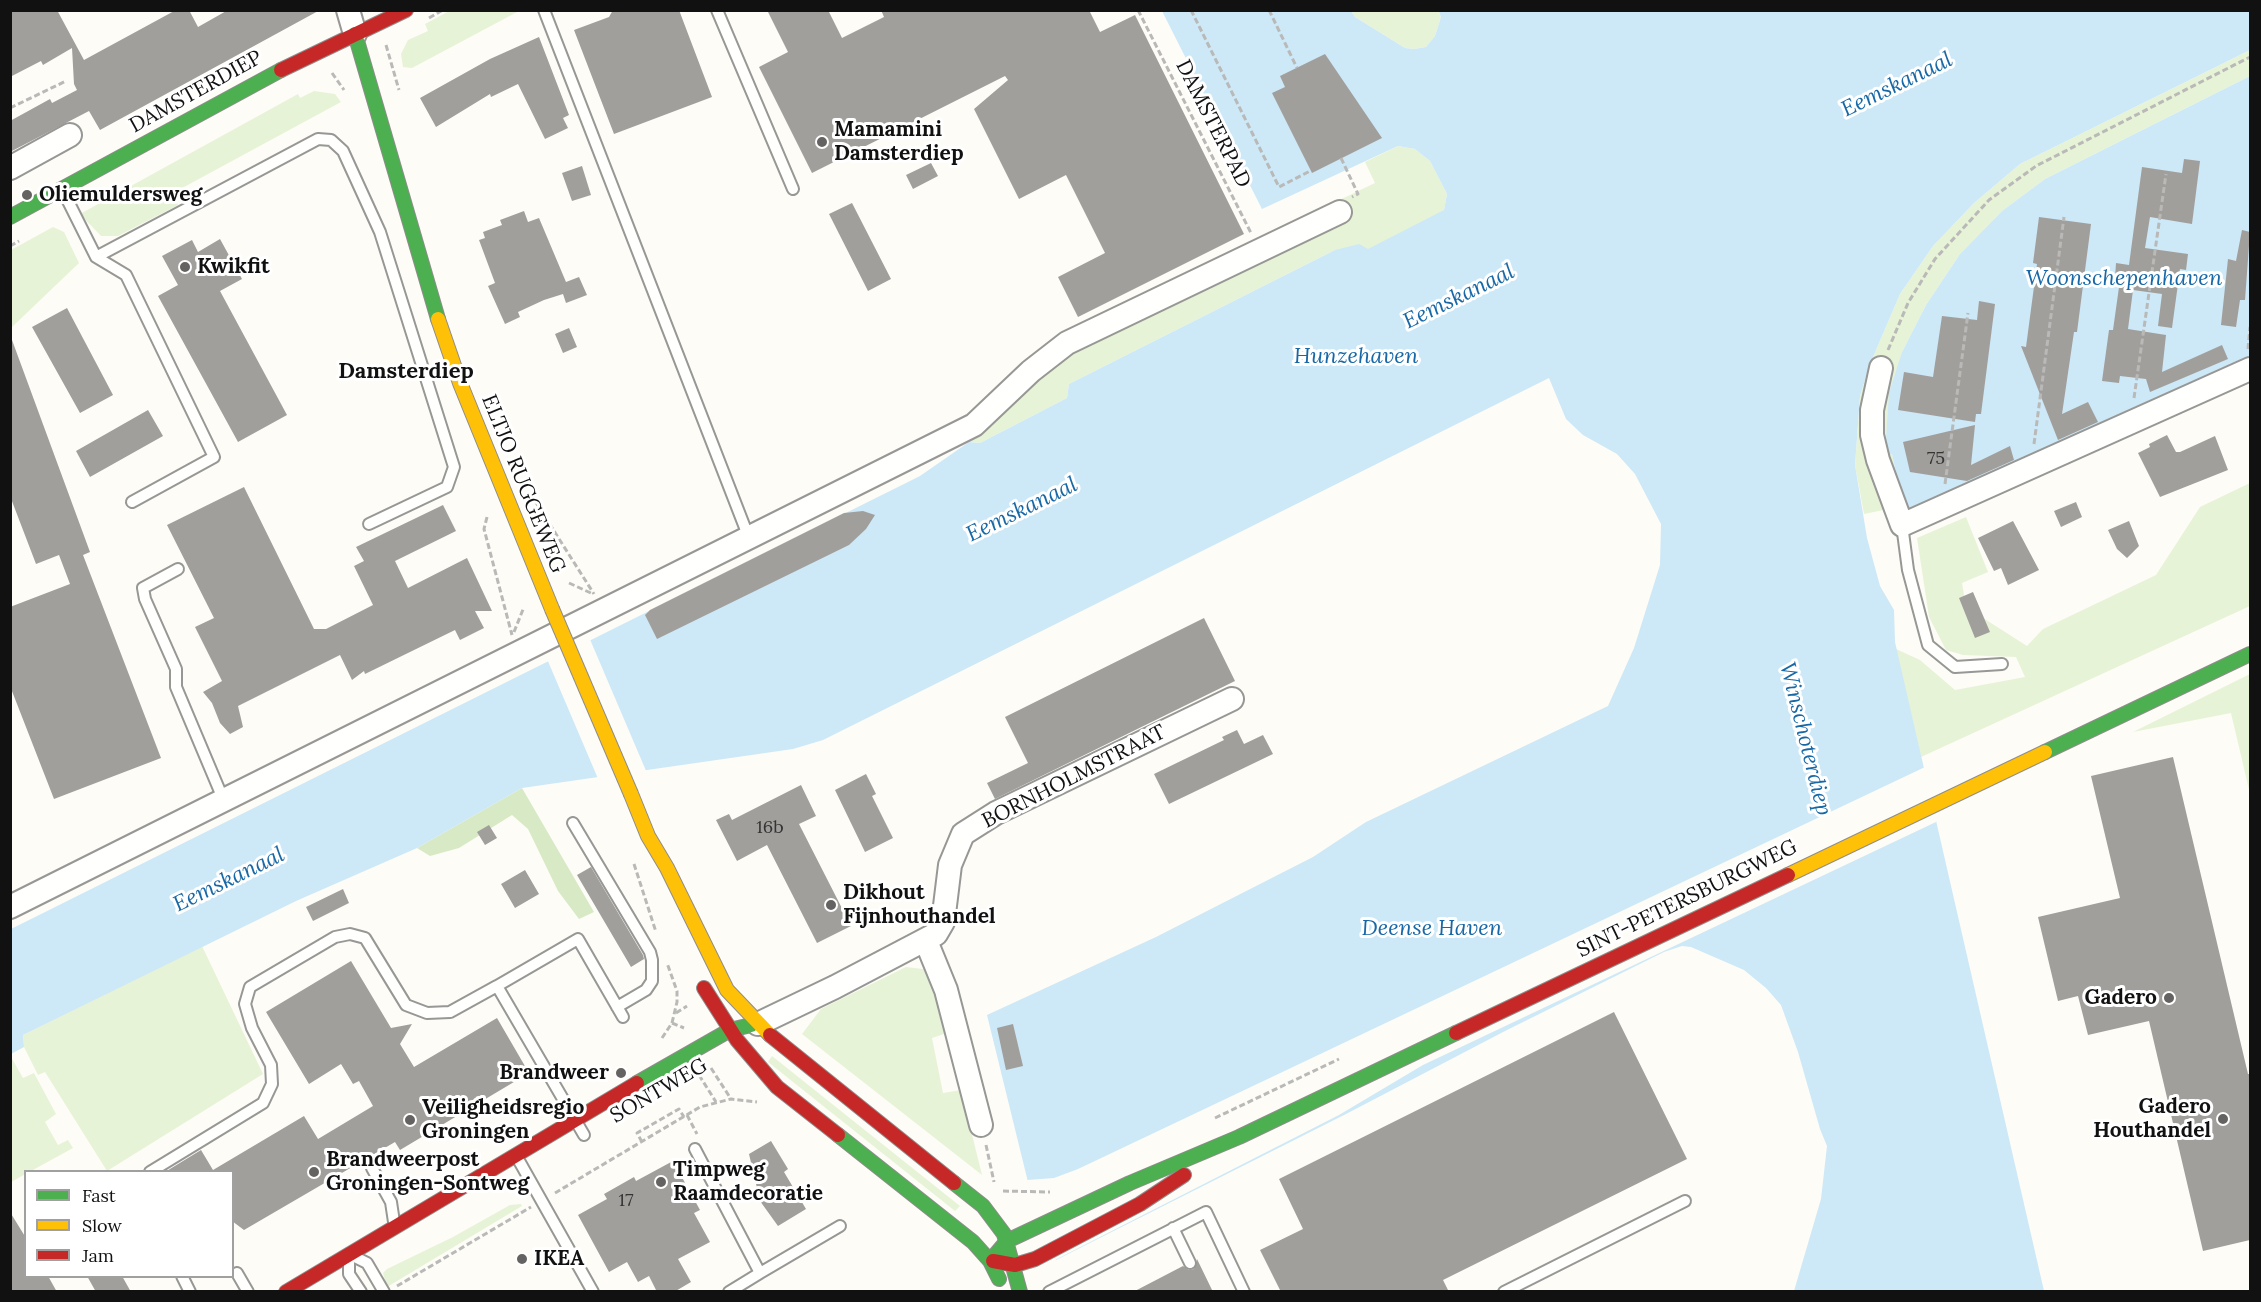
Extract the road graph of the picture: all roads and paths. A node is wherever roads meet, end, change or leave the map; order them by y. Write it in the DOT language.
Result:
graph roads {
  1 [pos="348,10"];
  2 [pos="406,10"];
  3 [pos="443,10"];
  4 [pos="544,10"];
  5 [pos="717,10"];
  6 [pos="1138,10"];
  7 [pos="1191,10"];
  8 [pos="1269,10"];
  9 [pos="421,22"];
  10 [pos="355,34"];
  11 [pos="385,42"];
  12 [pos="2250,57"];
  13 [pos="1297,68"];
  14 [pos="66,81"];
  15 [pos="399,95"];
  16 [pos="10,108"];
  17 [pos="70,135"];
  18 [pos="1341,158"];
  19 [pos="10,168"];
  20 [pos="1310,171"];
  21 [pos="2166,174"];
  22 [pos="62,189"];
  23 [pos="793,189"];
  24 [pos="1340,212"];
  25 [pos="10,217"];
  26 [pos="2064,217"];
  27 [pos="1260,250"];
  28 [pos="96,257"];
  29 [pos="1968,313"];
  30 [pos="2250,327"];
  31 [pos="2248,365"];
  32 [pos="1881,368"];
  33 [pos="2134,402"];
  34 [pos="2034,448"];
  35 [pos="1944,489"];
  36 [pos="532,499"];
  37 [pos="132,502"];
  38 [pos="493,512"];
  39 [pos="369,524"];
  40 [pos="1902,525"];
  41 [pos="749,538"];
  42 [pos="178,568"];
  43 [pos="578,587"];
  44 [pos="599,603"];
  45 [pos="521,615"];
  46 [pos="2250,654"];
  47 [pos="2002,664"];
  48 [pos="1232,699"];
  49 [pos="225,801"];
  50 [pos="573,823"];
  51 [pos="648,836"];
  52 [pos="634,862"];
  53 [pos="10,907"];
  54 [pos="674,913"];
  55 [pos="658,936"];
  56 [pos="926,941"];
  57 [pos="666,958"];
  58 [pos="699,976"];
  59 [pos="497,986"];
  60 [pos="617,1006"];
  61 [pos="623,1017"];
  62 [pos="672,1023"];
  63 [pos="758,1024"];
  64 [pos="730,1030"];
  65 [pos="740,1044"];
  66 [pos="724,1054"];
  67 [pos="731,1099"];
  68 [pos="684,1117"];
  69 [pos="576,1121"];
  70 [pos="981,1125"];
  71 [pos="600,1126"];
  72 [pos="1239,1137"];
  73 [pos="580,1138"];
  74 [pos="642,1142"];
  75 [pos="695,1149"];
  76 [pos="516,1156"];
  77 [pos="538,1163"];
  78 [pos="372,1168"];
  79 [pos="153,1170"];
  80 [pos="519,1174"];
  81 [pos="1031,1193"];
  82 [pos="541,1201"];
  83 [pos="1685,1201"];
  84 [pos="391,1202"];
  85 [pos="419,1218"];
  86 [pos="840,1226"];
  87 [pos="394,1228"];
  88 [pos="1173,1228"];
  89 [pos="1007,1241"];
  90 [pos="349,1254"];
  91 [pos="383,1254"];
  92 [pos="990,1261"];
  93 [pos="367,1263"];
  94 [pos="1190,1263"];
  95 [pos="1015,1265"];
  96 [pos="237,1273"];
  97 [pos="760,1274"];
  98 [pos="344,1277"];
  99 [pos="183,1278"];
  100 [pos="389,1290"];
  101 [pos="190,1292"];
  102 [pos="248,1292"];
  103 [pos="286,1292"];
  104 [pos="361,1292"];
  105 [pos="593,1292"];
  106 [pos="729,1292"];
  107 [pos="1002,1292"];
  108 [pos="1020,1292"];
  109 [pos="1049,1292"];
  110 [pos="1244,1292"];
  111 [pos="1504,1292"];
  1 -- 10 [label="street"];
  2 -- 10 [label="street, DAMSTERDIEP"];
  3 -- 9 [label="path"];
  4 -- 41 [label="lane"];
  5 -- 23 [label="lane"];
  6 -- 27 [label="path, DAMSTERPAD"];
  7 -- 20 [label="path"];
  8 -- 13 [label="path"];
  10 -- 22 [label="street, DAMSTERDIEP"];
  10 -- 51 [label="street, ELTJO RUGGEWEG, bridge"];
  11 -- 15 [label="path"];
  12 -- 32 [label="path"];
  14 -- 16 [label="path"];
  17 -- 19 [label="street"];
  18 -- 24 [label="path"];
  21 -- 33 [label="path"];
  22 -- 25 [label="street, DAMSTERDIEP"];
  22 -- 28 [label="lane"];
  24 -- 27 [label="street"];
  26 -- 34 [label="path"];
  27 -- 41 [label="street"];
  28 -- 37 [label="lane"];
  28 -- 39 [label="lane"];
  29 -- 35 [label="path"];
  30 -- 31 [label="path"];
  31 -- 40 [label="street"];
  32 -- 40 [label="street"];
  36 -- 44 [label="path"];
  38 -- 45 [label="path"];
  40 -- 47 [label="lane"];
  41 -- 44 [label="street"];
  42 -- 49 [label="lane"];
  43 -- 44 [label="path"];
  44 -- 49 [label="street"];
  46 -- 72 [label="street, SINT-PETERSBURGWEG"];
  48 -- 56 [label="street, BORNHOLMSTRAAT"];
  49 -- 53 [label="street"];
  50 -- 60 [label="lane"];
  51 -- 54 [label="street, ELTJO RUGGEWEG"];
  51 -- 63 [label="street, ELTJO RUGGEWEG"];
  52 -- 55 [label="path"];
  56 -- 63 [label="street, SONTWEG"];
  56 -- 70 [label="street"];
  57 -- 62 [label="path"];
  58 -- 64 [label="street"];
  59 -- 60 [label="lane"];
  59 -- 69 [label="lane"];
  59 -- 79 [label="lane"];
  60 -- 61 [label="lane"];
  63 -- 64 [label="street, SONTWEG"];
  63 -- 65 [label="street, SONTWEG"];
  63 -- 89 [label="street"];
  64 -- 65 [label="street"];
  64 -- 69 [label="street, SONTWEG"];
  65 -- 66 [label="street, SONTWEG"];
  65 -- 92 [label="street"];
  67 -- 68 [label="path, SONTWEG"];
  68 -- 74 [label="path, SONTWEG"];
  68 -- 74 [label="path"];
  69 -- 73 [label="lane"];
  69 -- 76 [label="street, SONTWEG"];
  70 -- 81 [label="path"];
  71 -- 73 [label="street, SONTWEG"];
  72 -- 89 [label="street, SINT-PETERSBURGWEG"];
  72 -- 95 [label="street, SINT-PETERSBURGWEG"];
  74 -- 82 [label="path, SONTWEG"];
  75 -- 97 [label="lane"];
  76 -- 80 [label="lane"];
  76 -- 85 [label="street, SONTWEG"];
  77 -- 80 [label="street"];
  78 -- 84 [label="lane"];
  80 -- 82 [label="lane"];
  82 -- 100 [label="path, SONTWEG"];
  82 -- 105 [label="lane"];
  83 -- 111 [label="lane"];
  84 -- 85 [label="lane"];
  84 -- 87 [label="lane"];
  85 -- 87 [label="street, SONTWEG"];
  86 -- 97 [label="lane"];
  87 -- 90 [label="street, SONTWEG"];
  88 -- 94 [label="lane"];
  88 -- 109 [label="lane"];
  88 -- 110 [label="lane"];
  89 -- 92 [label="street, SINT-PETERSBURGWEG"];
  89 -- 95 [label="street"];
  90 -- 93 [label="lane"];
  90 -- 98 [label="lane"];
  90 -- 103 [label="street, SONTWEG"];
  91 -- 93 [label="street"];
  92 -- 95 [label="street"];
  92 -- 107 [label="street"];
  93 -- 98 [label="street"];
  93 -- 100 [label="lane"];
  95 -- 108 [label="street"];
  96 -- 102 [label="lane"];
  97 -- 106 [label="lane"];
  98 -- 104 [label="lane"];
  99 -- 101 [label="lane"];
}
